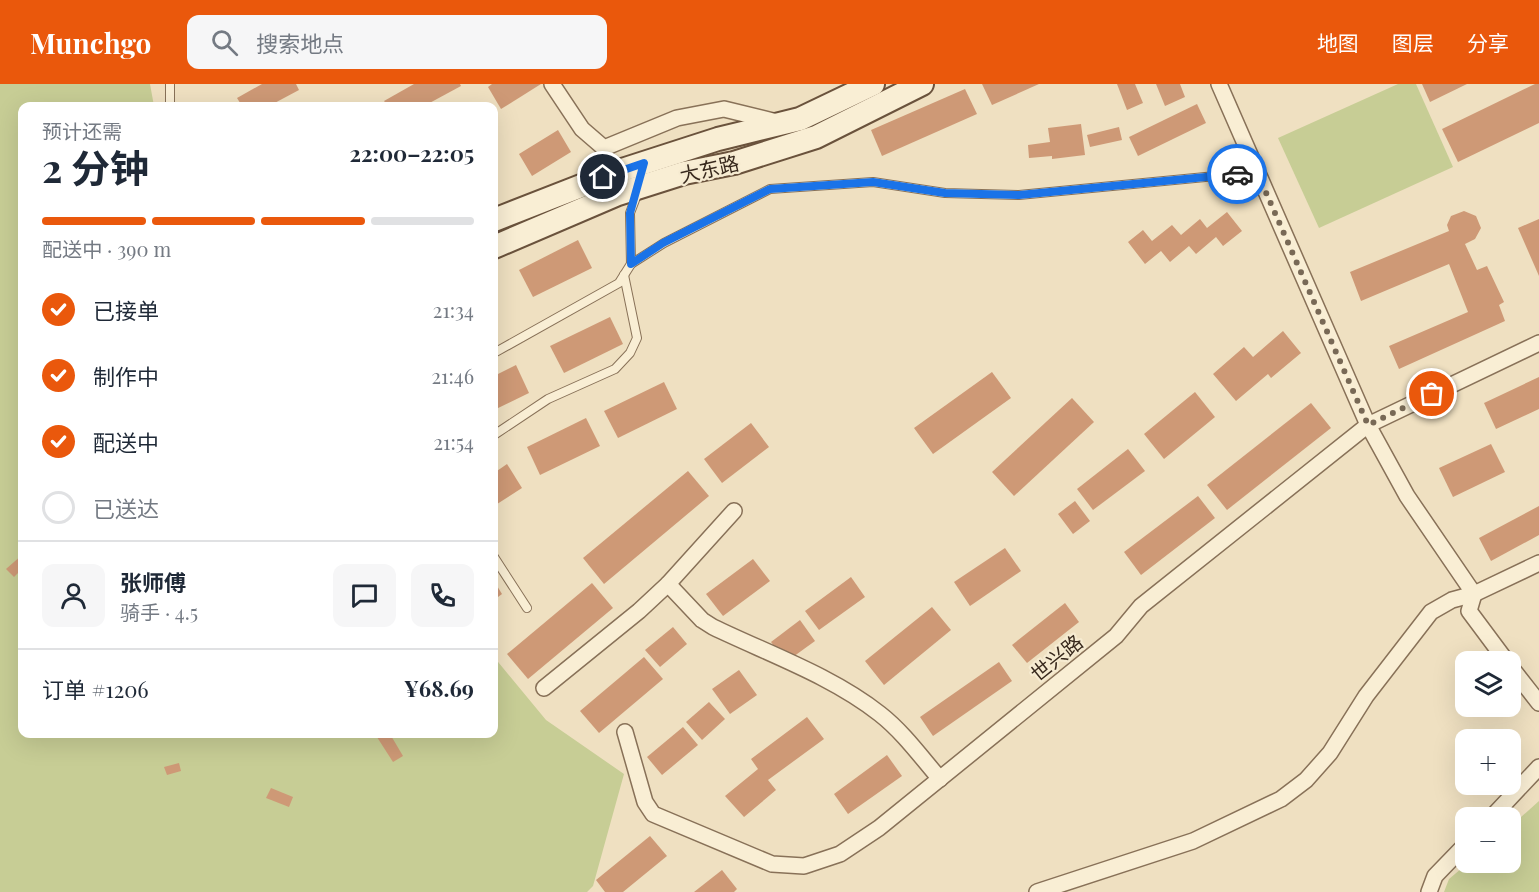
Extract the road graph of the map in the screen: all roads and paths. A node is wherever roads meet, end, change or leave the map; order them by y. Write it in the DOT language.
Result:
graph roads {
  1 [pos="170,84"];
  2 [pos="552,84"];
  3 [pos="873,84"];
  4 [pos="922,84"];
  5 [pos="1219,84"];
  6 [pos="170,102"];
  7 [pos="782,123"];
  8 [pos="816,137"];
  9 [pos="1257,172"];
  10 [pos="642,175"];
  11 [pos="498,219"];
  12 [pos="498,245"];
  13 [pos="631,264"];
  14 [pos="624,275"];
  15 [pos="1539,343"];
  16 [pos="498,350"];
  17 [pos="1368,425"];
  18 [pos="498,432"];
  19 [pos="734,511"];
  20 [pos="498,563"];
  21 [pos="1539,563"];
  22 [pos="668,584"];
  23 [pos="1474,594"];
  24 [pos="527,608"];
  25 [pos="1499,651"];
  26 [pos="1521,680"];
  27 [pos="544,688"];
  28 [pos="1539,703"];
  29 [pos="625,732"];
  30 [pos="1539,767"];
  31 [pos="940,779"];
  32 [pos="1501,807"];
  33 [pos="1455,855"];
  34 [pos="1037,892"];
  35 [pos="1429,892"];
  1 -- 6 [label="lane"];
  2 -- 7 [label="street"];
  3 -- 7 [label="street, 大东路"];
  4 -- 8 [label="street, 大东路"];
  5 -- 9 [label="street"];
  7 -- 8 [label="street"];
  7 -- 10 [label="street, 大东路"];
  8 -- 10 [label="street, 大东路"];
  9 -- 13 [label="lane"];
  9 -- 17 [label="street"];
  10 -- 11 [label="street, 大东路"];
  10 -- 12 [label="street, 大东路"];
  10 -- 13 [label="lane"];
  13 -- 14 [label="lane"];
  14 -- 16 [label="lane"];
  14 -- 18 [label="lane"];
  15 -- 17 [label="street, 世兴路"];
  17 -- 23 [label="street"];
  17 -- 31 [label="street, 世兴路"];
  19 -- 22 [label="street"];
  20 -- 24 [label="lane"];
  21 -- 23 [label="street"];
  22 -- 27 [label="street"];
  22 -- 31 [label="street"];
  23 -- 25 [label="street"];
  23 -- 34 [label="street"];
  26 -- 28 [label="street"];
  29 -- 31 [label="street, 世兴路"];
  30 -- 32 [label="street"];
  33 -- 35 [label="street"];
}
